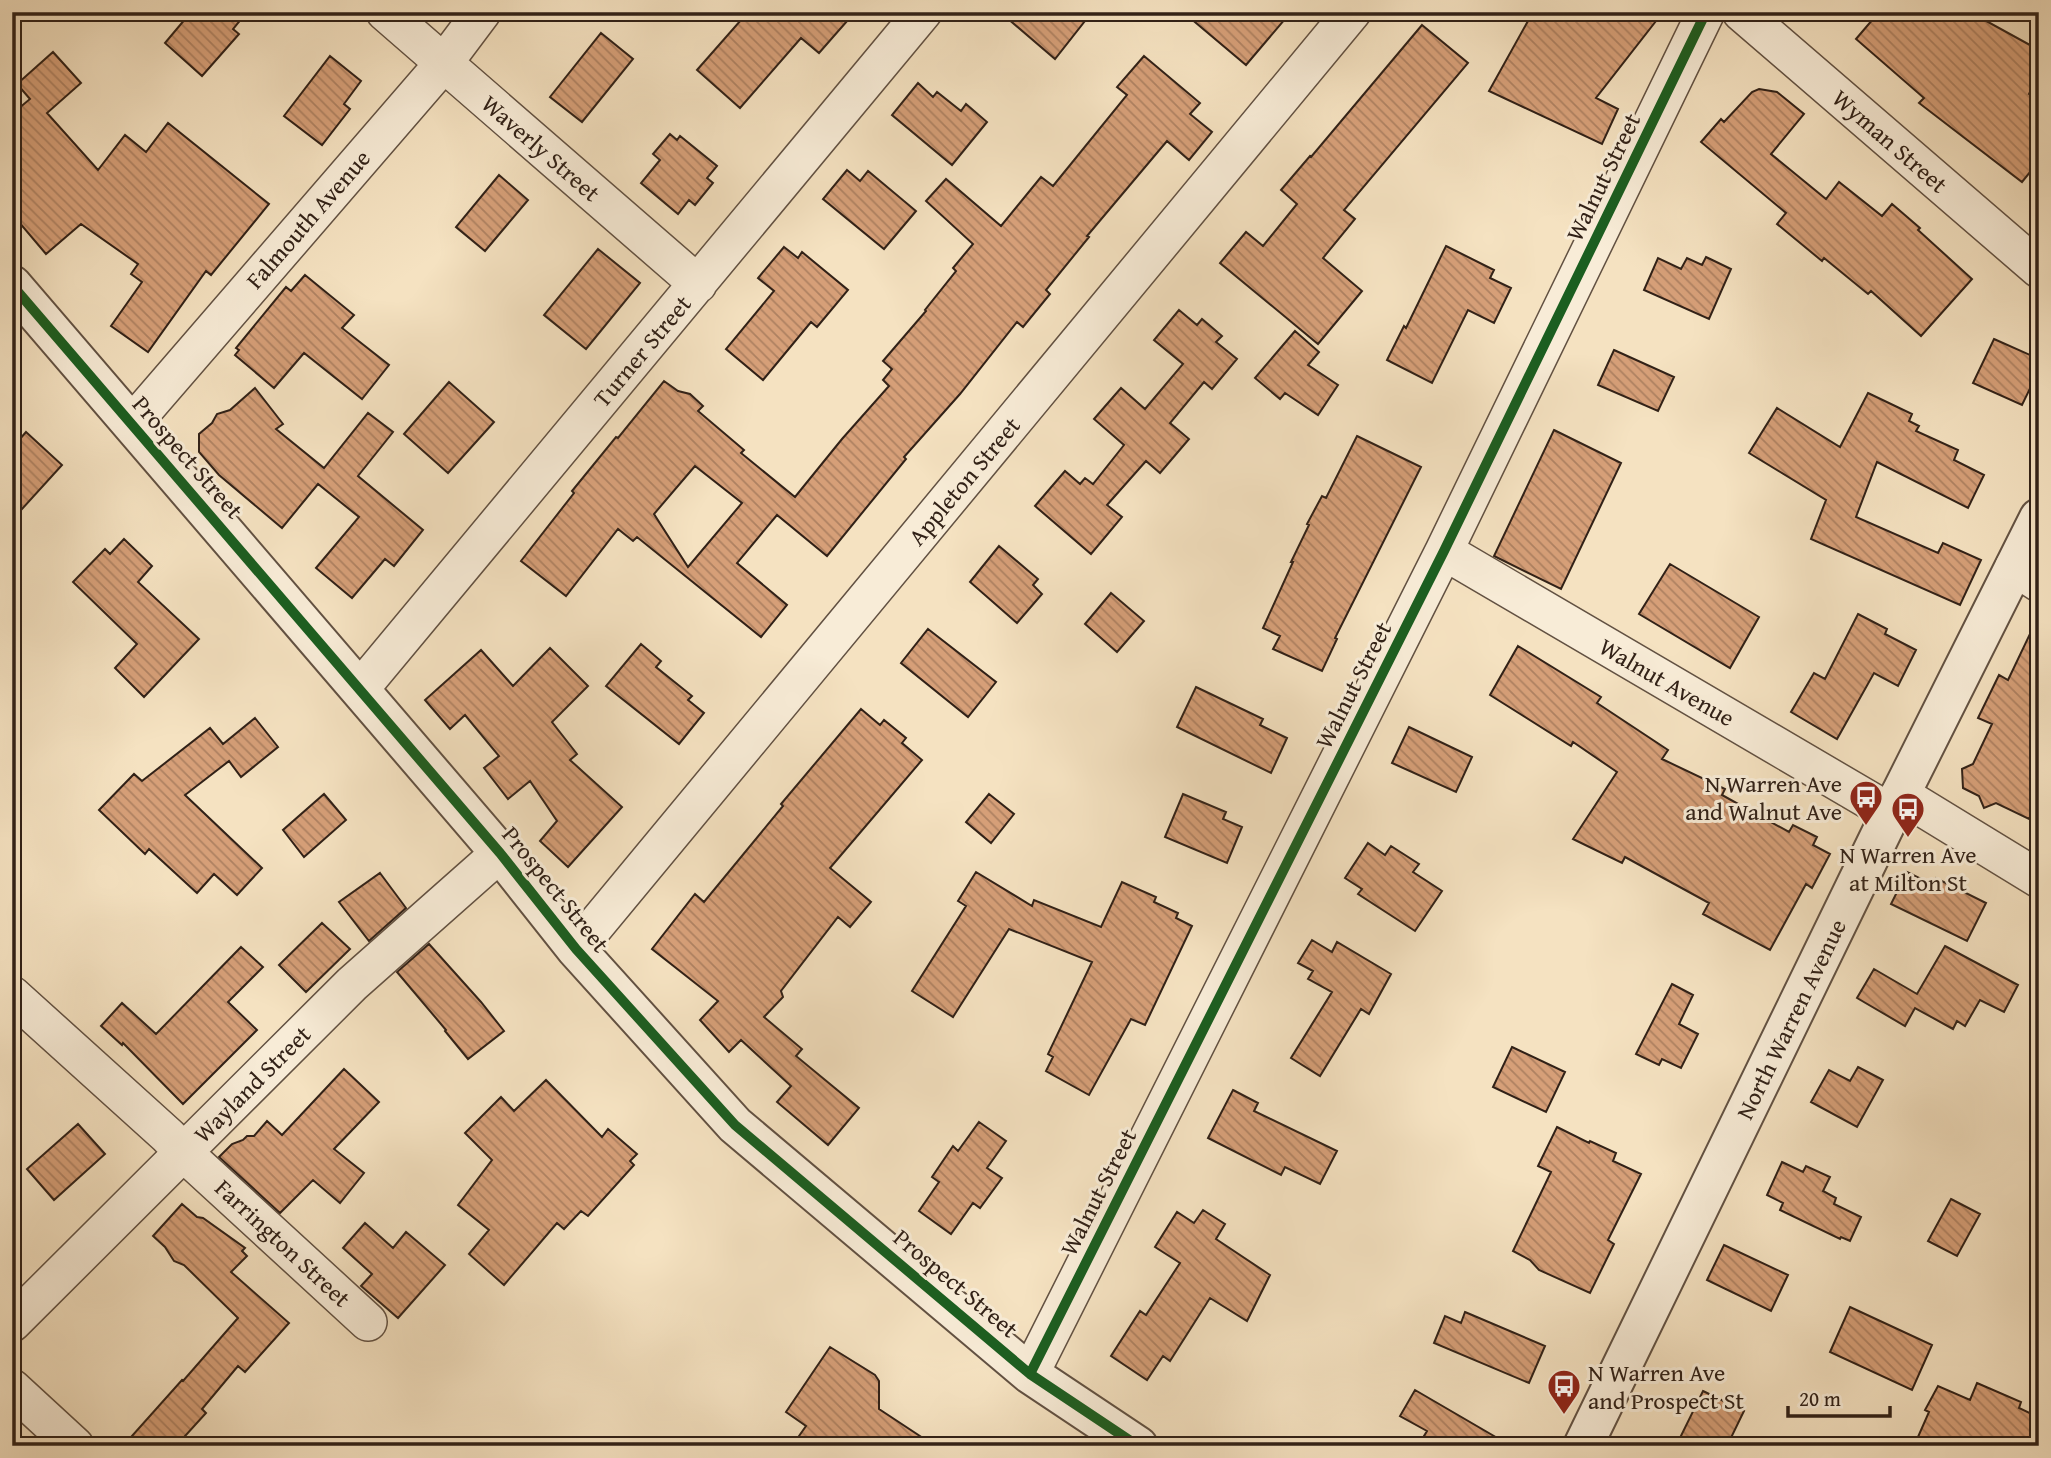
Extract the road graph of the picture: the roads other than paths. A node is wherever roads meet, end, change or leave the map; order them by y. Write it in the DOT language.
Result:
graph roads {
  1 [pos="384,12"];
  2 [pos="482,12"];
  3 [pos="923,12"];
  4 [pos="1352,12"];
  5 [pos="1706,12"];
  6 [pos="1741,12"];
  7 [pos="443,64"];
  8 [pos="2039,269"];
  9 [pos="698,284"];
  10 [pos="12,285"];
  11 [pos="132,424"];
  12 [pos="2039,518"];
  13 [pos="1444,551"];
  14 [pos="2026,575"];
  15 [pos="360,689"];
  16 [pos="1895,803"];
  17 [pos="500,853"];
  18 [pos="2039,879"];
  19 [pos="576,949"];
  20 [pos="12,995"];
  21 [pos="184,1153"];
  22 [pos="368,1322"];
  23 [pos="12,1324"];
  24 [pos="1030,1374"];
  25 [pos="12,1388"];
  26 [pos="75,1446"];
  27 [pos="1138,1446"];
  28 [pos="1583,1446"];
  1 -- 7 [label="street, Waverly Street"];
  2 -- 7 [label="street, Falmouth Avenue"];
  3 -- 9 [label="street, Turner Street"];
  4 -- 19 [label="street, Appleton Street"];
  5 -- 13 [label="street, Walnut Street"];
  6 -- 8 [label="street, Wyman Street"];
  7 -- 9 [label="street, Waverly Street"];
  7 -- 11 [label="street, Falmouth Avenue"];
  9 -- 15 [label="street, Turner Street"];
  10 -- 11 [label="street, Prospect Street"];
  11 -- 15 [label="street, Prospect Street"];
  12 -- 14 [label="street, North Warren Avenue"];
  13 -- 16 [label="street, Walnut Avenue"];
  13 -- 24 [label="street, Walnut Street"];
  14 -- 16 [label="street, North Warren Avenue"];
  15 -- 17 [label="street, Prospect Street"];
  16 -- 18 [label="street, Walnut Avenue"];
  16 -- 28 [label="street, North Warren Avenue"];
  17 -- 19 [label="street, Prospect Street"];
  17 -- 21 [label="street, Wayland Street"];
  19 -- 24 [label="street, Prospect Street"];
  20 -- 21 [label="street, Farrington Street"];
  21 -- 22 [label="street, Farrington Street"];
  21 -- 23 [label="street, Wayland Street"];
  24 -- 27 [label="street, Prospect Street"];
  25 -- 26 [label="street"];
}
